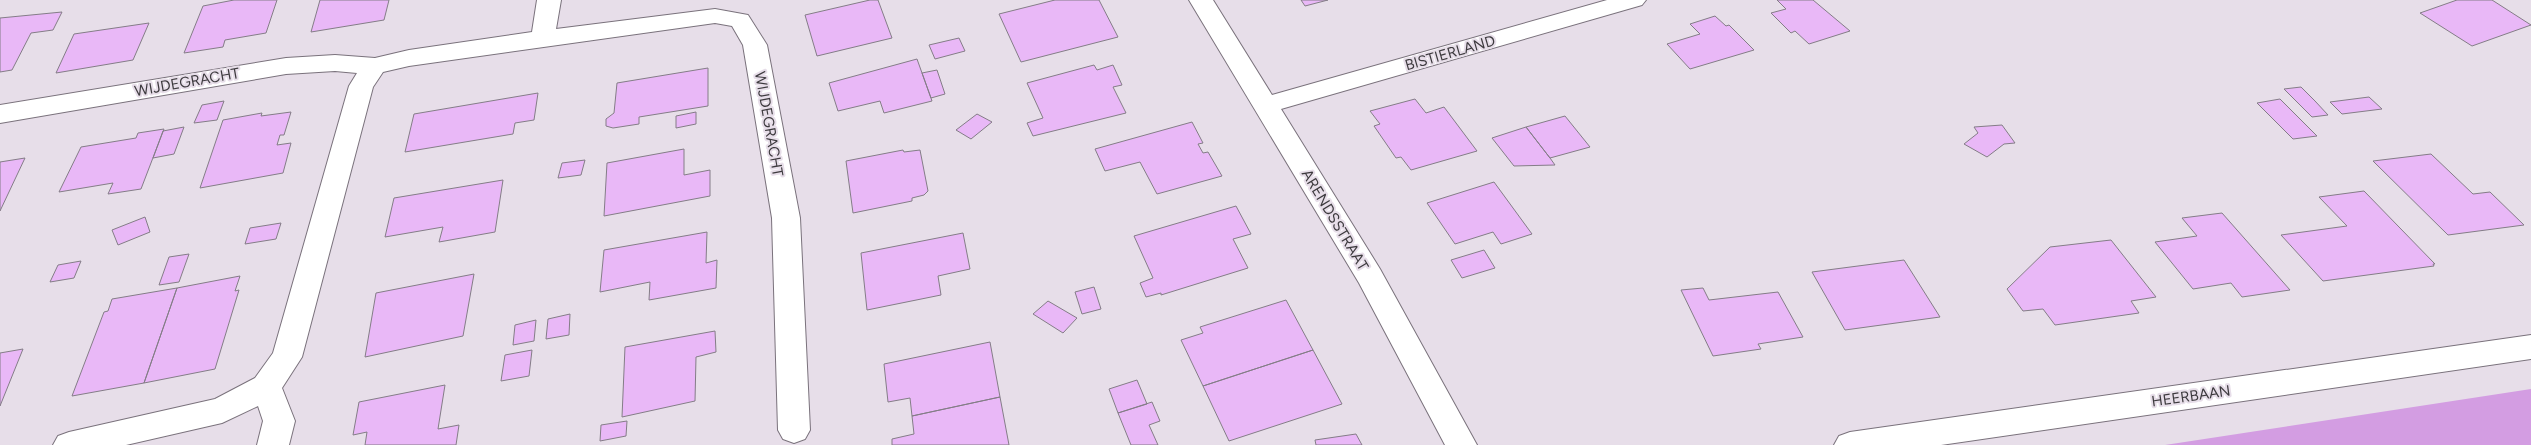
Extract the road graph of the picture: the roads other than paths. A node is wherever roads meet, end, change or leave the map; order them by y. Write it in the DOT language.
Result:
graph roads {
  1 [pos="549,0"];
  2 [pos="1202,0"];
  3 [pos="1634,0"];
  4 [pos="543,37"];
  5 [pos="375,66"];
  6 [pos="1266,105"];
  7 [pos="0,114"];
  8 [pos="2531,346"];
  9 [pos="266,387"];
  10 [pos="794,430"];
  11 [pos="69,445"];
  12 [pos="274,445"];
  13 [pos="1461,445"];
  14 [pos="1850,445"];
  1 -- 4 [label="street"];
  2 -- 6 [label="street, ARENDSSTRAAT"];
  3 -- 6 [label="street, BISTIERLAND"];
  4 -- 5 [label="street, WIJDEGRACHT"];
  4 -- 10 [label="street, WIJDEGRACHT"];
  5 -- 7 [label="street, WIJDEGRACHT"];
  5 -- 9 [label="street"];
  6 -- 13 [label="street, ARENDSSTRAAT"];
  8 -- 14 [label="street, HEERBAAN"];
  9 -- 11 [label="street"];
  9 -- 12 [label="street"];
}
